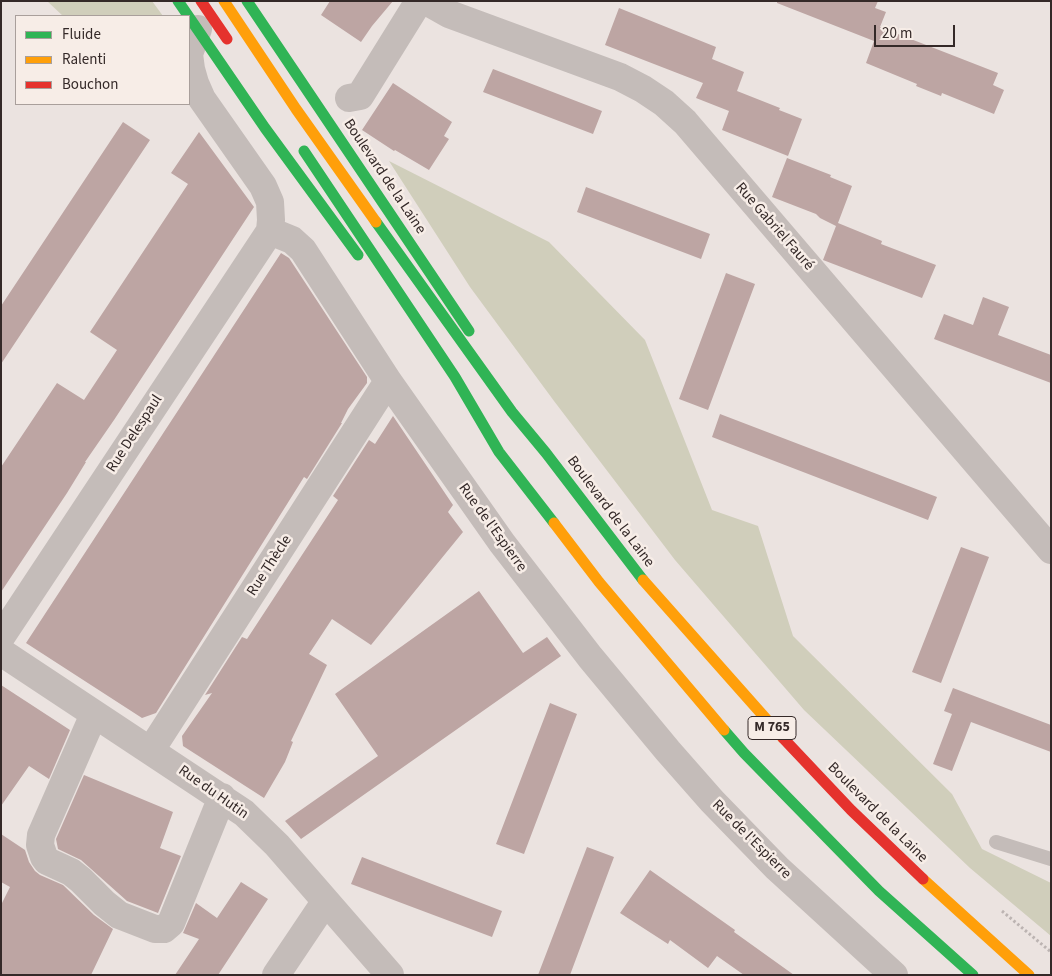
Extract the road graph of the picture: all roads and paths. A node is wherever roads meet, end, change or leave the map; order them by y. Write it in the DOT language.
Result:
graph roads {
  1 [pos="178,1"];
  2 [pos="201,1"];
  3 [pos="224,1"];
  4 [pos="247,1"];
  5 [pos="261,1"];
  6 [pos="426,1"];
  7 [pos="412,12"];
  8 [pos="188,15"];
  9 [pos="190,18"];
  10 [pos="259,20"];
  11 [pos="198,29"];
  12 [pos="190,51"];
  13 [pos="235,51"];
  14 [pos="190,62"];
  15 [pos="349,98"];
  16 [pos="296,140"];
  17 [pos="270,231"];
  18 [pos="362,260"];
  19 [pos="379,284"];
  20 [pos="474,338"];
  21 [pos="485,354"];
  22 [pos="388,381"];
  23 [pos="499,452"];
  24 [pos="546,453"];
  25 [pos="1051,550"];
  26 [pos="1,637"];
  27 [pos="1,652"];
  28 [pos="94,714"];
  29 [pos="151,750"];
  30 [pos="222,797"];
  31 [pos="996,842"];
  32 [pos="1051,859"];
  33 [pos="325,902"];
  34 [pos="999,909"];
  35 [pos="1051,952"];
  36 [pos="276,975"];
  37 [pos="390,975"];
  38 [pos="894,975"];
  39 [pos="973,975"];
  40 [pos="1029,975"];
  1 -- 8 [label="main road"];
  2 -- 13 [label="main road"];
  3 -- 24 [label="main road"];
  4 -- 10 [label="main road, Boulevard de la Laine"];
  5 -- 10 [label="lane"];
  6 -- 25 [label="street, Rue Gabriel Fauré"];
  7 -- 15 [label="street"];
  9 -- 11 [label="main road"];
  10 -- 20 [label="main road, Boulevard de la Laine"];
  11 -- 12 [label="street"];
  11 -- 18 [label="main road"];
  14 -- 17 [label="street"];
  16 -- 23 [label="main road"];
  17 -- 22 [label="street, Rue de l'Espierre"];
  17 -- 26 [label="street, Rue Delespaul"];
  19 -- 23 [label="main road, M 765"];
  21 -- 24 [label="main road, Boulevard de la Laine / M 765"];
  22 -- 29 [label="street, Rue Thècle"];
  22 -- 38 [label="street, Rue de l'Espierre"];
  23 -- 39 [label="main road, M 765"];
  24 -- 40 [label="main road, Boulevard de la Laine / M 765"];
  27 -- 28 [label="street, Rue du Hutin"];
  28 -- 29 [label="street, Rue du Hutin"];
  28 -- 30 [label="street"];
  29 -- 30 [label="street, Rue du Hutin"];
  30 -- 33 [label="street, Rue du Hutin"];
  31 -- 32 [label="lane"];
  33 -- 36 [label="street"];
  33 -- 37 [label="street, Rue du Hutin"];
  34 -- 35 [label="path"];
}
